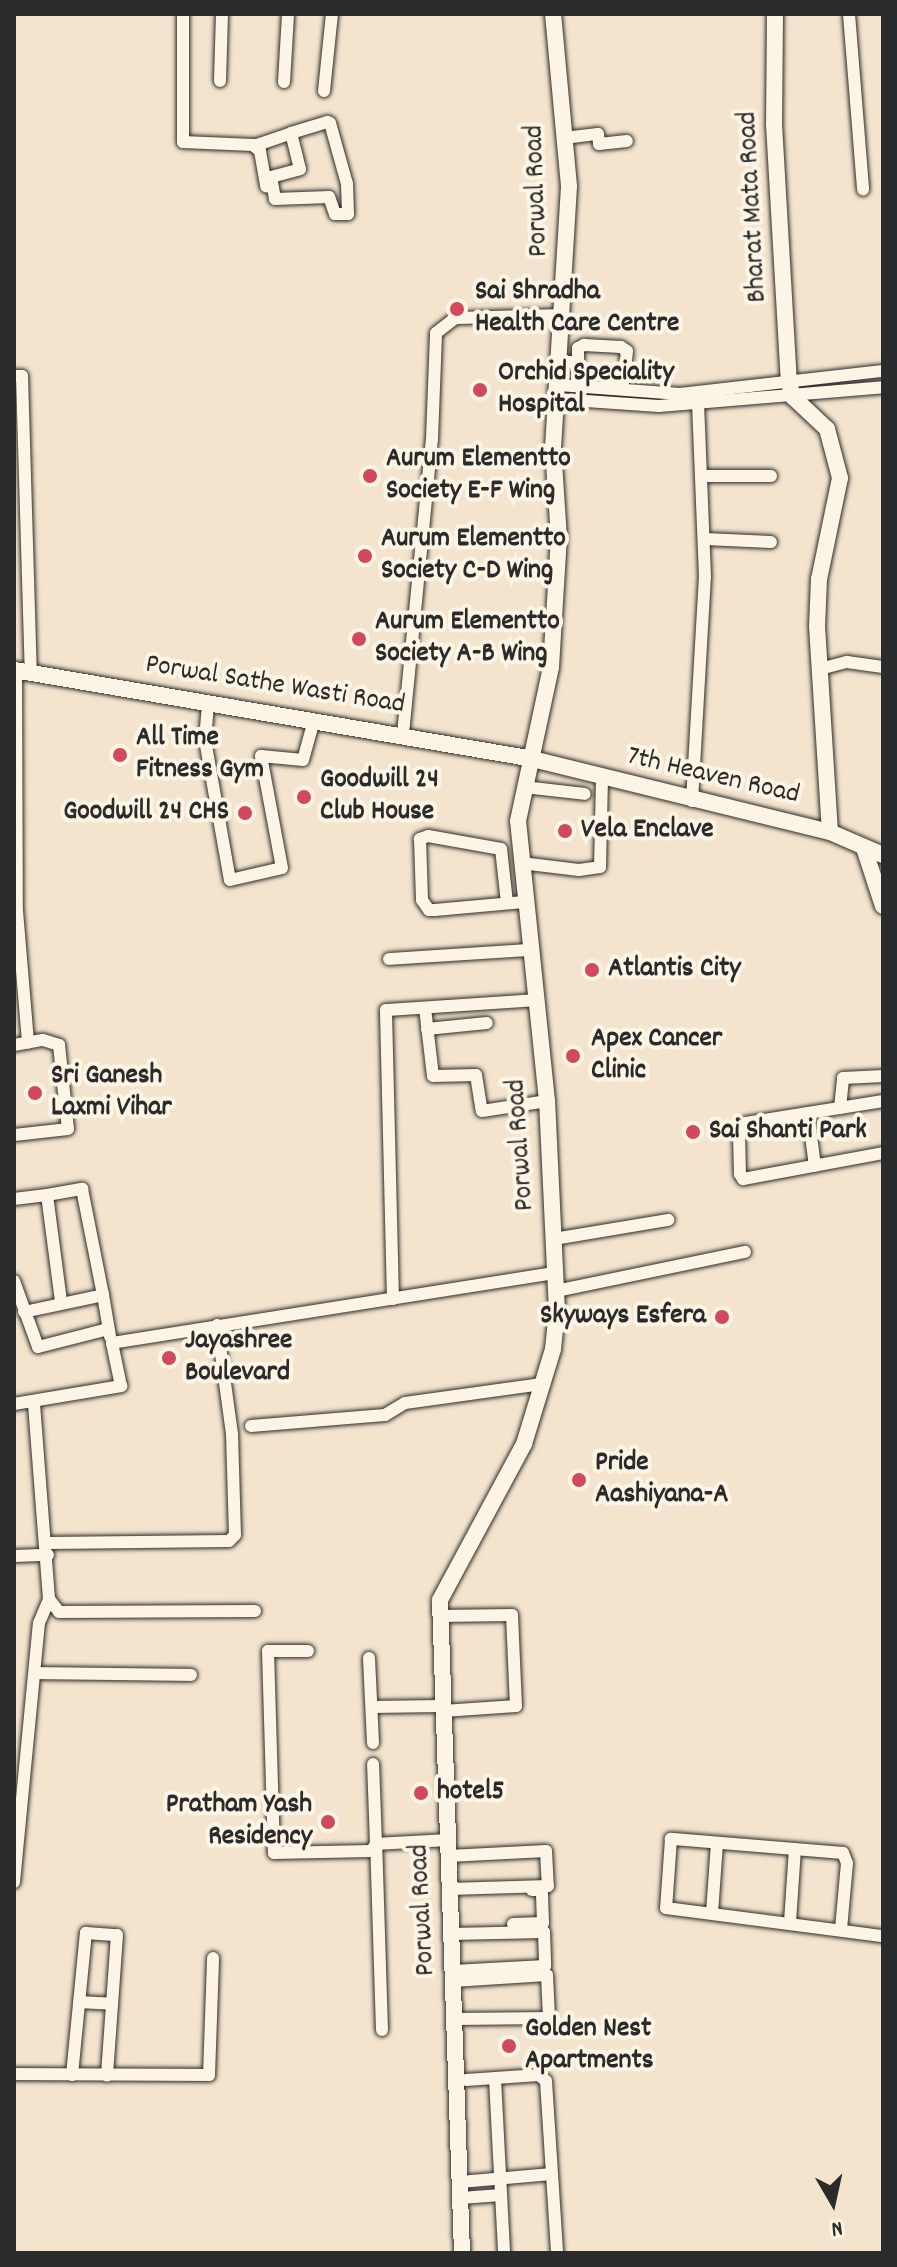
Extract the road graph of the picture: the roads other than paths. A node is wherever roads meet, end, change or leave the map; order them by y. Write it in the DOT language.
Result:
graph roads {
  1 [pos="183,14"];
  2 [pos="222,14"];
  3 [pos="288,14"];
  4 [pos="332,14"];
  5 [pos="553,14"];
  6 [pos="775,14"];
  7 [pos="849,14"];
  8 [pos="220,81"];
  9 [pos="284,82"];
  10 [pos="324,91"];
  11 [pos="291,133"];
  12 [pos="564,138"];
  13 [pos="627,141"];
  14 [pos="254,146"];
  15 [pos="863,189"];
  16 [pos="270,205"];
  17 [pos="564,315"];
  18 [pos="570,362"];
  19 [pos="883,371"];
  20 [pos="14,376"];
  21 [pos="883,387"];
  22 [pos="791,390"];
  23 [pos="558,392"];
  24 [pos="698,404"];
  25 [pos="704,476"];
  26 [pos="771,476"];
  27 [pos="705,539"];
  28 [pos="771,542"];
  29 [pos="14,550"];
  30 [pos="28,550"];
  31 [pos="883,667"];
  32 [pos="820,669"];
  33 [pos="20,670"];
  34 [pos="208,705"];
  35 [pos="314,720"];
  36 [pos="403,734"];
  37 [pos="528,758"];
  38 [pos="602,778"];
  39 [pos="524,787"];
  40 [pos="585,794"];
  41 [pos="692,801"];
  42 [pos="830,832"];
  43 [pos="864,848"];
  44 [pos="883,855"];
  45 [pos="521,863"];
  46 [pos="516,902"];
  47 [pos="883,906"];
  48 [pos="530,950"];
  49 [pos="389,959"];
  50 [pos="536,1000"];
  51 [pos="425,1008"];
  52 [pos="487,1023"];
  53 [pos="427,1029"];
  54 [pos="28,1043"];
  55 [pos="14,1045"];
  56 [pos="883,1076"];
  57 [pos="547,1101"];
  58 [pos="883,1101"];
  59 [pos="840,1108"];
  60 [pos="808,1113"];
  61 [pos="14,1135"];
  62 [pos="883,1153"];
  63 [pos="815,1166"];
  64 [pos="47,1195"];
  65 [pos="14,1199"];
  66 [pos="668,1220"];
  67 [pos="554,1239"];
  68 [pos="745,1252"];
  69 [pos="555,1273"];
  70 [pos="14,1281"];
  71 [pos="556,1291"];
  72 [pos="103,1295"];
  73 [pos="393,1299"];
  74 [pos="61,1302"];
  75 [pos="24,1312"];
  76 [pos="217,1325"];
  77 [pos="108,1329"];
  78 [pos="112,1343"];
  79 [pos="542,1384"];
  80 [pos="34,1402"];
  81 [pos="14,1404"];
  82 [pos="251,1426"];
  83 [pos="47,1549"];
  84 [pos="14,1556"];
  85 [pos="49,1599"];
  86 [pos="255,1611"];
  87 [pos="439,1616"];
  88 [pos="308,1651"];
  89 [pos="369,1658"];
  90 [pos="37,1673"];
  91 [pos="191,1675"];
  92 [pos="372,1707"];
  93 [pos="442,1709"];
  94 [pos="373,1743"];
  95 [pos="373,1764"];
  96 [pos="20,1776"];
  97 [pos="16,1841"];
  98 [pos="717,1843"];
  99 [pos="376,1844"];
  100 [pos="447,1848"];
  101 [pos="795,1849"];
  102 [pos="14,1882"];
  103 [pos="449,1890"];
  104 [pos="712,1913"];
  105 [pos="790,1922"];
  106 [pos="841,1929"];
  107 [pos="451,1930"];
  108 [pos="883,1936"];
  109 [pos="213,1958"];
  110 [pos="453,1976"];
  111 [pos="79,2002"];
  112 [pos="112,2004"];
  113 [pos="455,2019"];
  114 [pos="382,2030"];
  115 [pos="14,2074"];
  116 [pos="72,2075"];
  117 [pos="107,2076"];
  118 [pos="495,2079"];
  119 [pos="466,2080"];
  120 [pos="552,2174"];
  121 [pos="500,2178"];
  122 [pos="460,2190"];
  123 [pos="501,2195"];
  124 [pos="462,2253"];
  125 [pos="504,2253"];
  126 [pos="557,2253"];
  1 -- 14 [label="street"];
  2 -- 8 [label="street"];
  3 -- 9 [label="street"];
  4 -- 10 [label="street"];
  5 -- 12 [label="street, Porwal Road"];
  6 -- 22 [label="street, Bharat Mata Road"];
  7 -- 15 [label="street"];
  11 -- 11 [label="street"];
  11 -- 14 [label="street"];
  12 -- 13 [label="street"];
  12 -- 17 [label="street, Porwal Road"];
  14 -- 16 [label="street"];
  17 -- 18 [label="street, Porwal Road"];
  17 -- 36 [label="street"];
  18 -- 18 [label="street"];
  18 -- 23 [label="street, Porwal Road"];
  19 -- 22 [label="street"];
  20 -- 30 [label="street"];
  21 -- 22 [label="street"];
  22 -- 23 [label="street"];
  22 -- 24 [label="street"];
  22 -- 32 [label="street"];
  23 -- 24 [label="street"];
  23 -- 37 [label="street, Porwal Road"];
  24 -- 25 [label="street"];
  25 -- 26 [label="street"];
  25 -- 27 [label="street"];
  27 -- 28 [label="street"];
  27 -- 41 [label="street"];
  29 -- 30 [label="street"];
  30 -- 33 [label="street"];
  31 -- 32 [label="street"];
  32 -- 42 [label="street"];
  33 -- 34 [label="street, Porwal Sathe Wasti Road"];
  33 -- 54 [label="street"];
  34 -- 35 [label="street, Porwal Sathe Wasti Road"];
  34 -- 35 [label="street"];
  35 -- 36 [label="street, Porwal Sathe Wasti Road"];
  36 -- 37 [label="street, Porwal Sathe Wasti Road"];
  37 -- 38 [label="street, 7th Heaven Road"];
  37 -- 39 [label="street, Porwal Road"];
  38 -- 41 [label="street, 7th Heaven Road"];
  38 -- 45 [label="street"];
  39 -- 40 [label="street"];
  39 -- 45 [label="street, Porwal Road"];
  41 -- 42 [label="street, 7th Heaven Road"];
  42 -- 43 [label="street, 7th Heaven Road"];
  43 -- 44 [label="street, 7th Heaven Road"];
  43 -- 47 [label="street"];
  45 -- 46 [label="street, Porwal Road"];
  46 -- 46 [label="street"];
  46 -- 48 [label="street, Porwal Road"];
  48 -- 49 [label="street"];
  48 -- 50 [label="street, Porwal Road"];
  50 -- 51 [label="street"];
  50 -- 57 [label="street, Porwal Road"];
  51 -- 53 [label="street"];
  51 -- 73 [label="street"];
  52 -- 53 [label="street"];
  53 -- 57 [label="street"];
  54 -- 55 [label="street"];
  54 -- 61 [label="street"];
  56 -- 59 [label="street"];
  57 -- 67 [label="street, Porwal Road"];
  58 -- 59 [label="street"];
  59 -- 60 [label="street"];
  60 -- 63 [label="street"];
  60 -- 63 [label="street"];
  62 -- 63 [label="street"];
  64 -- 65 [label="street"];
  64 -- 72 [label="street"];
  64 -- 74 [label="street"];
  66 -- 67 [label="street"];
  67 -- 69 [label="street, Porwal Road"];
  68 -- 71 [label="street"];
  69 -- 71 [label="street, Porwal Road"];
  69 -- 73 [label="street"];
  70 -- 75 [label="street"];
  71 -- 79 [label="street, Porwal Road"];
  72 -- 74 [label="street"];
  72 -- 77 [label="street"];
  73 -- 76 [label="street"];
  74 -- 75 [label="street"];
  75 -- 77 [label="street"];
  76 -- 78 [label="street"];
  76 -- 83 [label="street"];
  77 -- 78 [label="street"];
  78 -- 80 [label="street"];
  79 -- 82 [label="street"];
  79 -- 87 [label="street, Porwal Road"];
  80 -- 81 [label="street"];
  80 -- 83 [label="street"];
  83 -- 84 [label="street"];
  83 -- 85 [label="street"];
  85 -- 86 [label="street"];
  85 -- 90 [label="street"];
  87 -- 93 [label="street, Porwal Road"];
  87 -- 93 [label="street"];
  88 -- 99 [label="street"];
  89 -- 92 [label="street"];
  90 -- 91 [label="street"];
  90 -- 96 [label="street"];
  92 -- 93 [label="street"];
  92 -- 94 [label="street"];
  93 -- 100 [label="street, Porwal Road"];
  95 -- 99 [label="street"];
  96 -- 97 [label="street"];
  97 -- 102 [label="street"];
  98 -- 101 [label="street"];
  98 -- 104 [label="street"];
  98 -- 104 [label="street"];
  99 -- 100 [label="street"];
  99 -- 114 [label="street"];
  100 -- 103 [label="street, Porwal Road"];
  100 -- 103 [label="street"];
  101 -- 105 [label="street"];
  101 -- 106 [label="street"];
  103 -- 107 [label="street, Porwal Road"];
  103 -- 107 [label="street"];
  104 -- 105 [label="street"];
  105 -- 106 [label="street"];
  106 -- 108 [label="street"];
  107 -- 110 [label="street, Porwal Road"];
  107 -- 110 [label="street"];
  109 -- 117 [label="street"];
  110 -- 113 [label="street, Porwal Road"];
  110 -- 113 [label="street"];
  111 -- 112 [label="street"];
  111 -- 112 [label="street"];
  111 -- 116 [label="street"];
  112 -- 117 [label="street"];
  113 -- 122 [label="street, Porwal Road"];
  115 -- 116 [label="street"];
  116 -- 117 [label="street"];
  118 -- 119 [label="street"];
  118 -- 120 [label="street"];
  118 -- 121 [label="street"];
  120 -- 121 [label="street"];
  120 -- 126 [label="street"];
  121 -- 122 [label="street"];
  121 -- 123 [label="street"];
  122 -- 123 [label="street"];
  122 -- 124 [label="street, Porwal Road"];
  123 -- 125 [label="street"];
}
